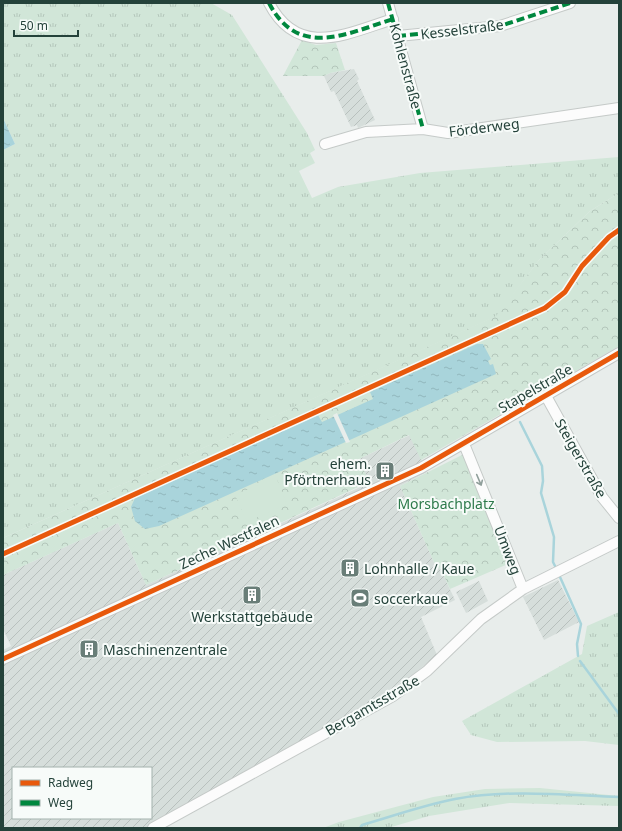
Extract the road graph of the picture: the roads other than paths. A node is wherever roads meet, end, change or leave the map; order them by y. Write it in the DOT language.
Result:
graph roads {
  1 [pos="268,3"];
  2 [pos="388,3"];
  3 [pos="570,3"];
  4 [pos="393,19"];
  5 [pos="398,36"];
  6 [pos="619,108"];
  7 [pos="423,129"];
  8 [pos="325,144"];
  9 [pos="619,353"];
  10 [pos="546,396"];
  11 [pos="464,444"];
  12 [pos="619,518"];
  13 [pos="619,541"];
  14 [pos="523,589"];
  15 [pos="3,659"];
  16 [pos="153,828"];
  1 -- 4 [label="street"];
  2 -- 4 [label="street, Kohlenstraße"];
  3 -- 5 [label="street, Kesselstraße"];
  4 -- 5 [label="street, Kohlenstraße"];
  5 -- 7 [label="street, Kohlenstraße"];
  6 -- 7 [label="street, Förderweg"];
  7 -- 8 [label="street, Förderweg"];
  9 -- 10 [label="street, Stapelstraße"];
  10 -- 11 [label="street, Stapelstraße"];
  10 -- 12 [label="street, Steigerstraße"];
  11 -- 14 [label="street, Umweg, one-way"];
  11 -- 15 [label="street, Zeche Westfalen"];
  13 -- 14 [label="street, Bergamtsstraße"];
  14 -- 16 [label="street, Bergamtsstraße"];
}
